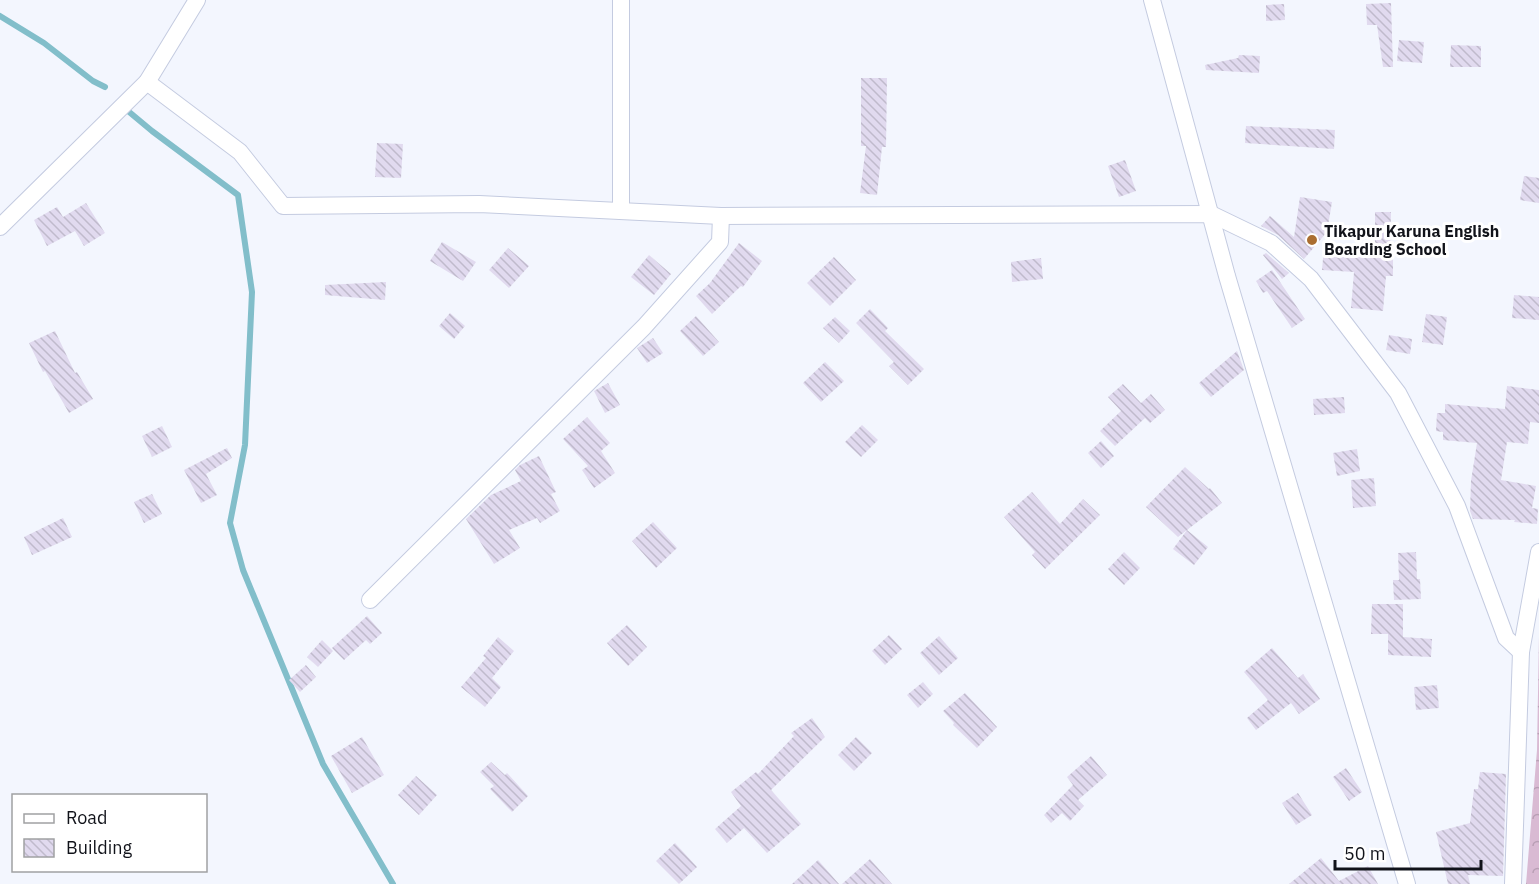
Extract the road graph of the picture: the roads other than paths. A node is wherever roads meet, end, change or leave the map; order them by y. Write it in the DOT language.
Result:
graph roads {
  1 [pos="197,0"];
  2 [pos="621,0"];
  3 [pos="1152,0"];
  4 [pos="147,82"];
  5 [pos="621,211"];
  6 [pos="1210,214"];
  7 [pos="721,216"];
  8 [pos="0,227"];
  9 [pos="1539,552"];
  10 [pos="370,600"];
  11 [pos="1521,652"];
  12 [pos="1407,884"];
  13 [pos="1513,884"];
  1 -- 4 [label="street"];
  2 -- 5 [label="street"];
  3 -- 6 [label="street"];
  4 -- 5 [label="street"];
  4 -- 8 [label="street"];
  5 -- 7 [label="street"];
  6 -- 7 [label="street"];
  6 -- 11 [label="street"];
  6 -- 12 [label="street"];
  7 -- 10 [label="street"];
  9 -- 11 [label="street"];
  11 -- 13 [label="street"];
}
